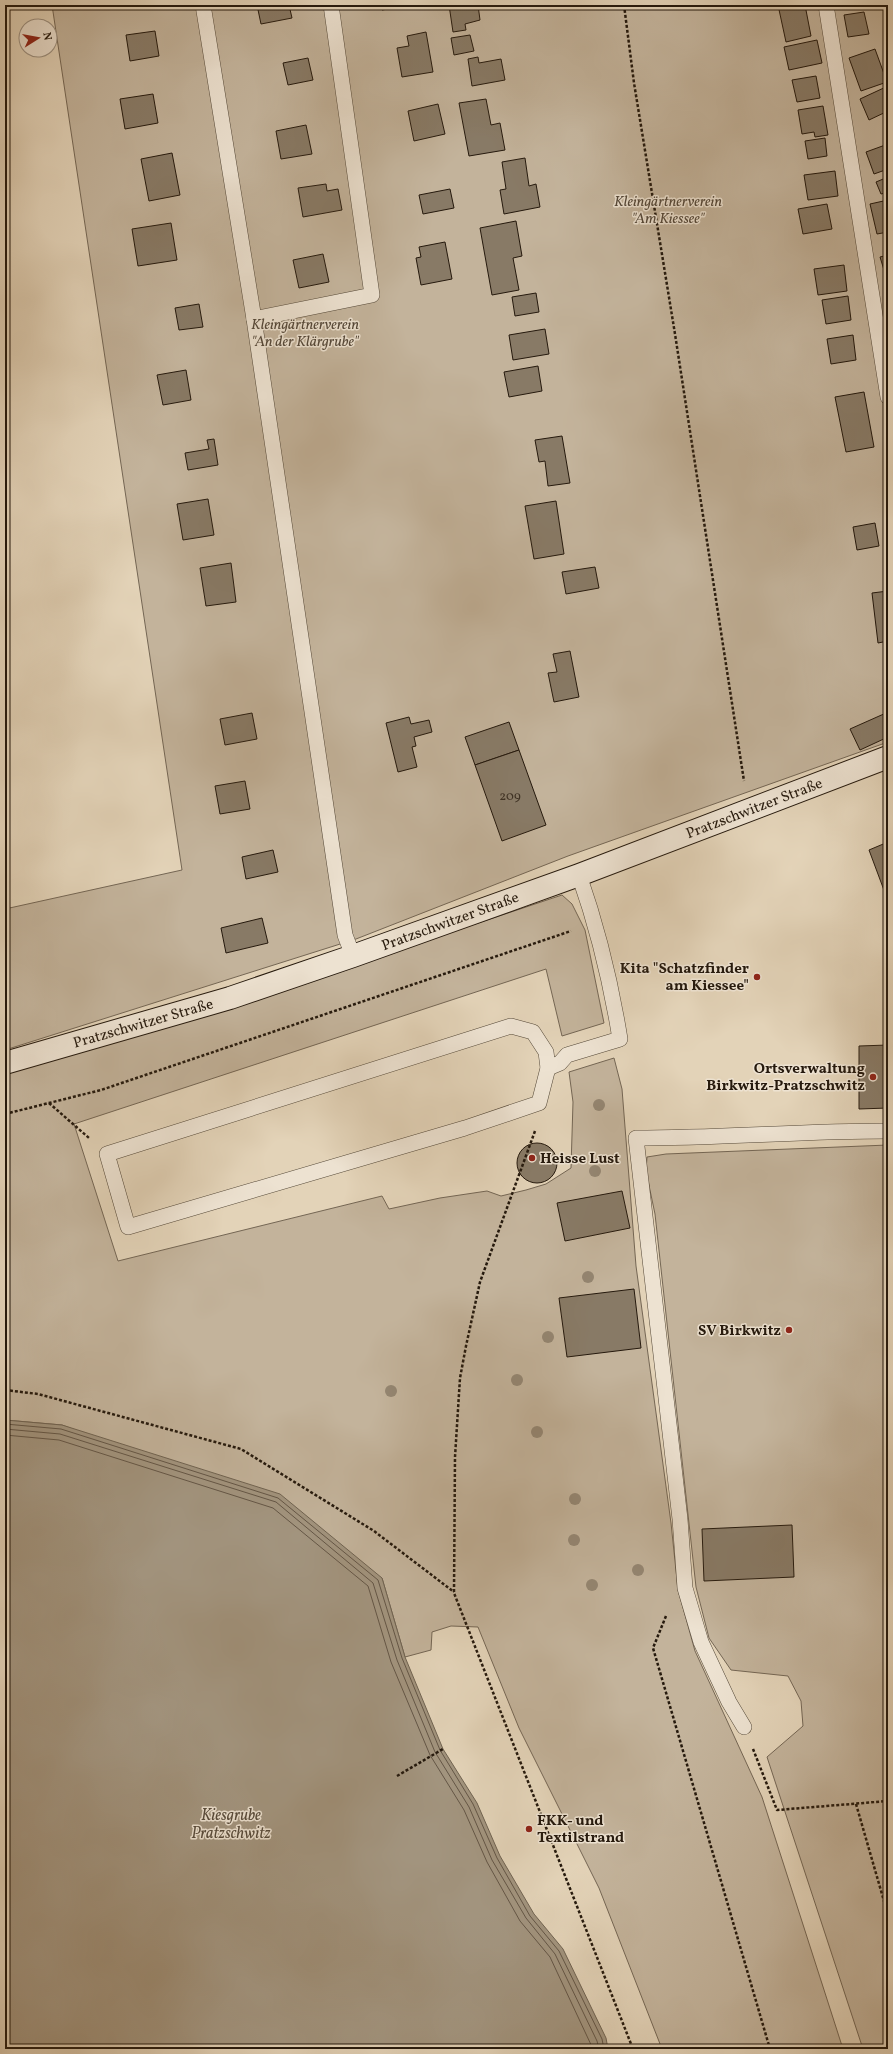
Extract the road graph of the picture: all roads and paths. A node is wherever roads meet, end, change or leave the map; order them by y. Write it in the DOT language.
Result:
graph roads {
  1 [pos="203,5"];
  2 [pos="331,5"];
  3 [pos="624,5"];
  4 [pos="826,5"];
  5 [pos="254,319"];
  6 [pos="888,397"];
  7 [pos="888,757"];
  8 [pos="749,810"];
  9 [pos="579,875"];
  10 [pos="596,923"];
  11 [pos="352,956"];
  12 [pos="5,1063"];
  13 [pos="548,1068"];
  14 [pos="49,1103"];
  15 [pos="539,1103"];
  16 [pos="5,1114"];
  17 [pos="888,1131"];
  18 [pos="107,1154"];
  19 [pos="5,1390"];
  20 [pos="685,1588"];
  21 [pos="454,1593"];
  22 [pos="744,1727"];
  23 [pos="444,1748"];
  24 [pos="397,1776"];
  25 [pos="888,1801"];
  26 [pos="856,1804"];
  27 [pos="888,1915"];
  28 [pos="633,2049"];
  29 [pos="770,2049"];
  1 -- 5 [label="lane"];
  2 -- 5 [label="lane"];
  3 -- 8 [label="path"];
  4 -- 6 [label="lane"];
  5 -- 11 [label="lane"];
  7 -- 8 [label="street, Pratzschwitzer Straße"];
  8 -- 9 [label="street, Pratzschwitzer Straße"];
  9 -- 10 [label="lane"];
  9 -- 11 [label="street, Pratzschwitzer Straße"];
  10 -- 13 [label="lane"];
  10 -- 14 [label="path"];
  11 -- 12 [label="street, Pratzschwitzer Straße"];
  13 -- 15 [label="lane"];
  13 -- 18 [label="lane"];
  14 -- 16 [label="path"];
  14 -- 18 [label="path"];
  15 -- 18 [label="lane"];
  15 -- 21 [label="path"];
  17 -- 20 [label="lane"];
  19 -- 21 [label="path"];
  20 -- 22 [label="lane"];
  20 -- 29 [label="path"];
  21 -- 28 [label="path"];
  22 -- 26 [label="path"];
  23 -- 24 [label="path"];
  25 -- 26 [label="path"];
  26 -- 27 [label="path"];
}
